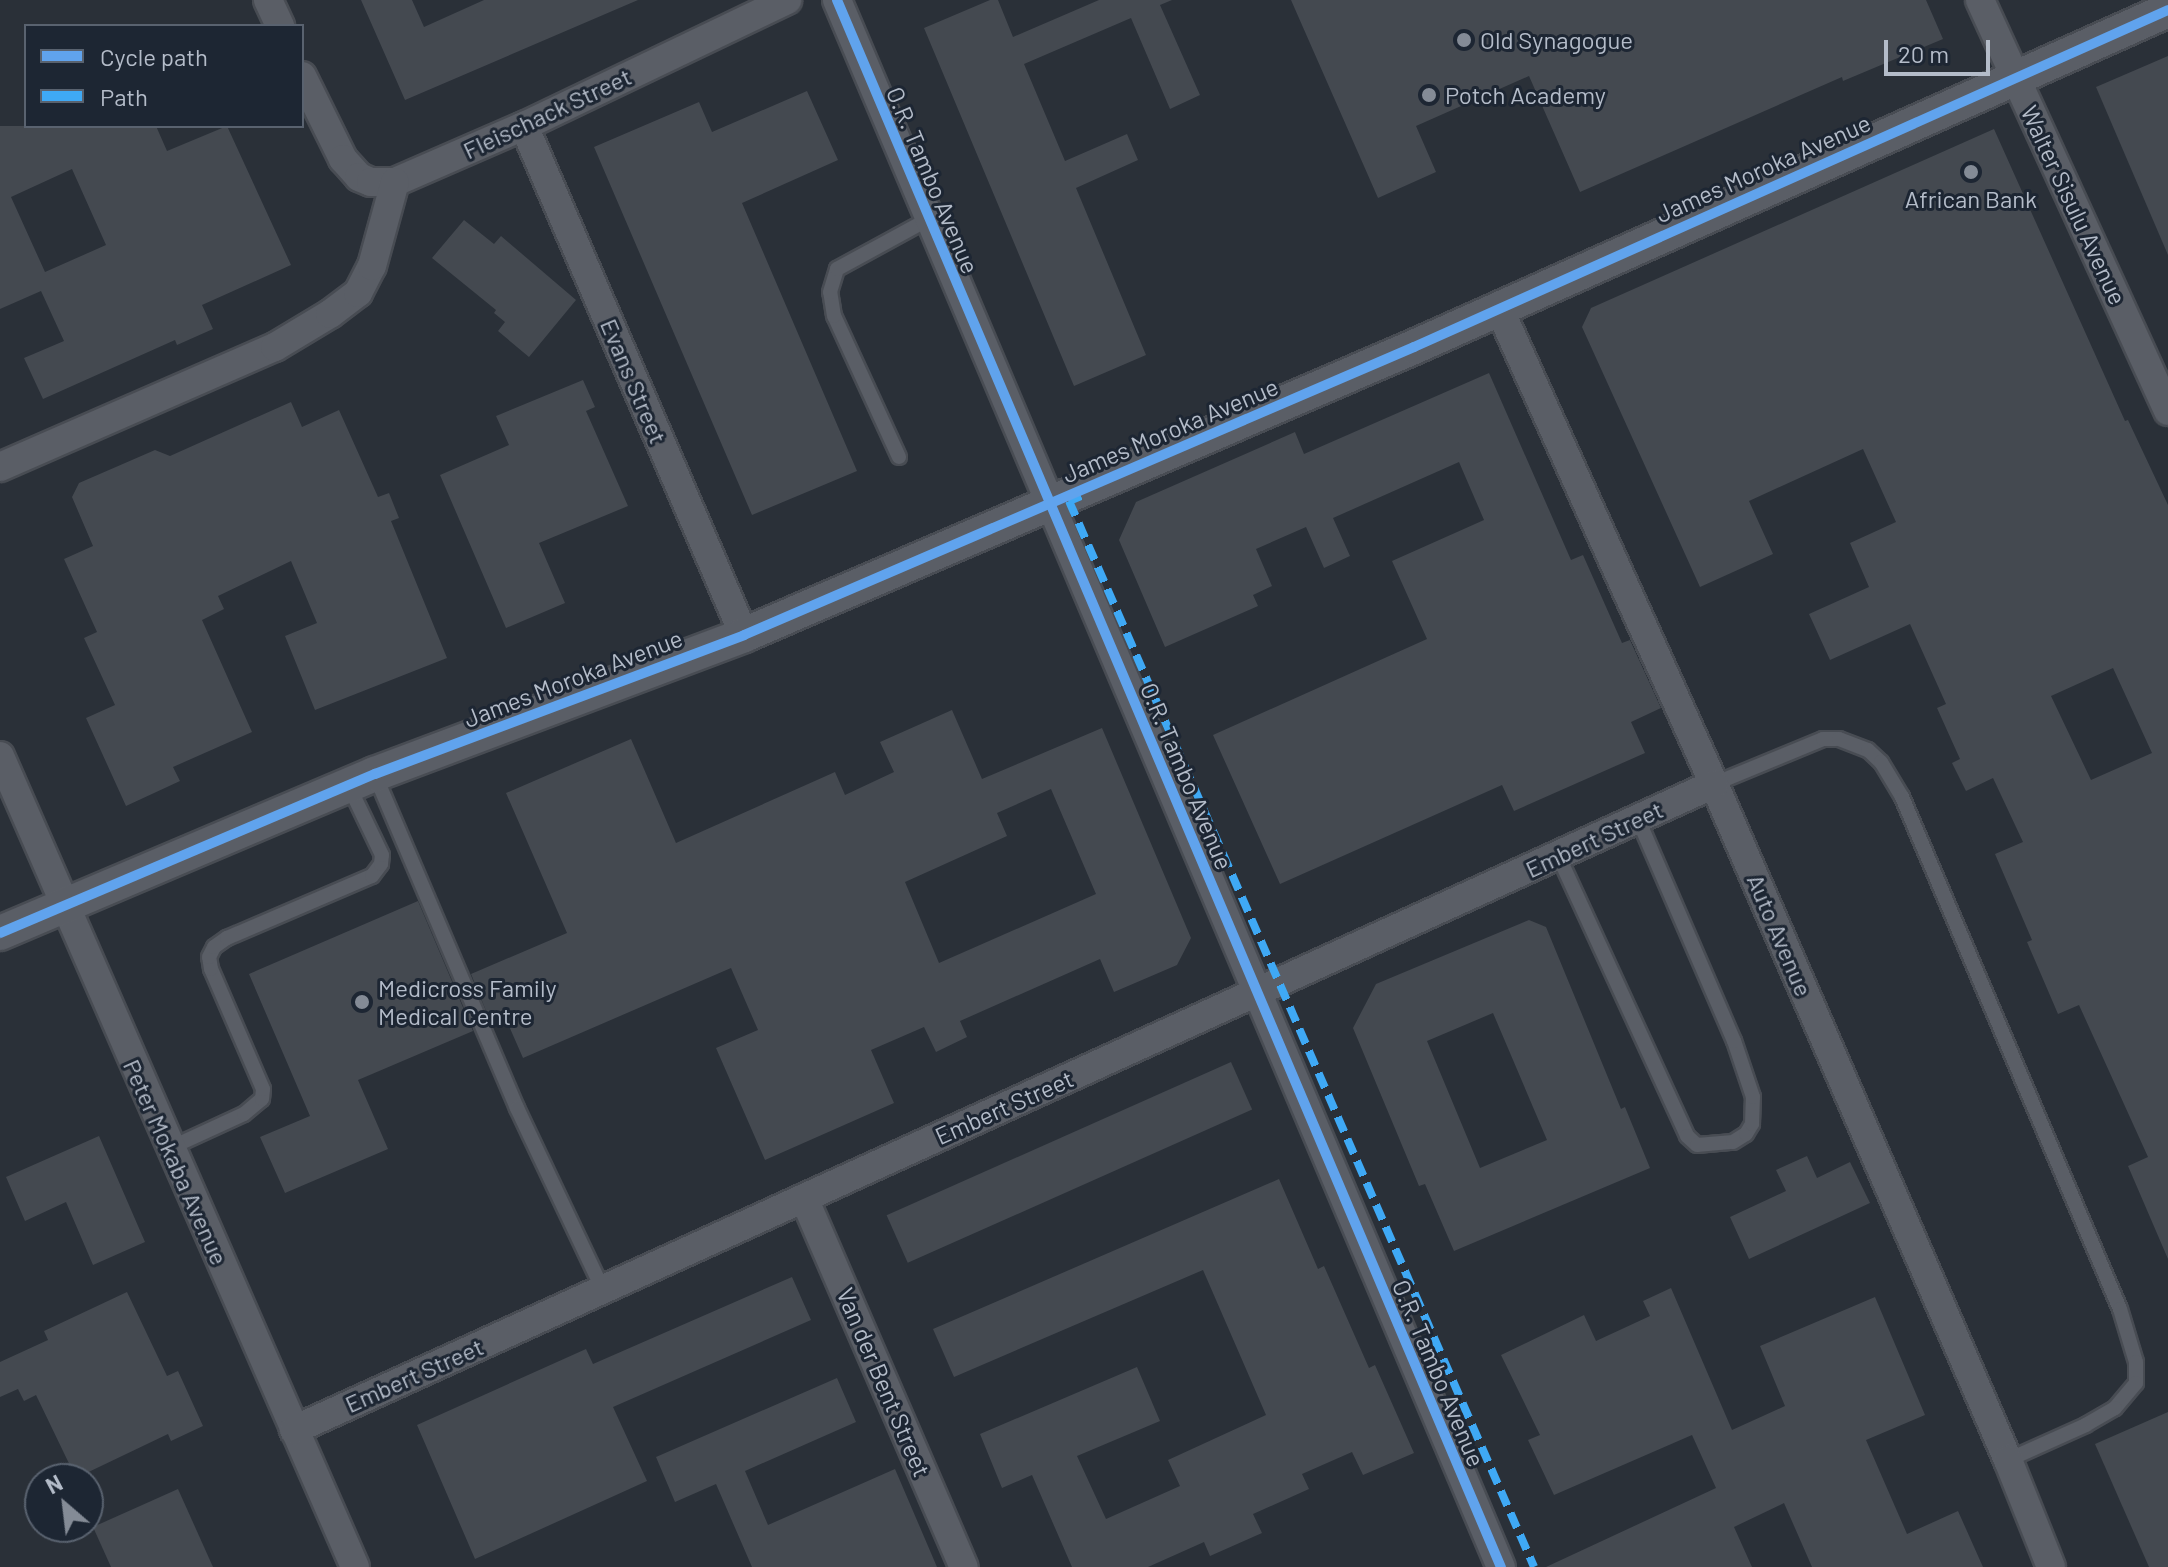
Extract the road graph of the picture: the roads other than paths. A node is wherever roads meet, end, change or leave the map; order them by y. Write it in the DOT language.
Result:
graph roads {
  1 [pos="268,0"];
  2 [pos="787,0"];
  3 [pos="837,0"];
  4 [pos="1980,0"];
  5 [pos="2168,10"];
  6 [pos="279,24"];
  7 [pos="2015,76"];
  8 [pos="304,80"];
  9 [pos="524,126"];
  10 [pos="395,182"];
  11 [pos="927,220"];
  12 [pos="1499,308"];
  13 [pos="2168,411"];
  14 [pos="899,457"];
  15 [pos="0,467"];
  16 [pos="1050,503"];
  17 [pos="744,635"];
  18 [pos="0,756"];
  19 [pos="362,780"];
  20 [pos="1714,784"];
  21 [pos="1638,819"];
  22 [pos="1558,855"];
  23 [pos="64,906"];
  24 [pos="0,933"];
  25 [pos="1258,993"];
  26 [pos="169,1148"];
  27 [pos="804,1198"];
  28 [pos="603,1290"];
  29 [pos="294,1430"];
  30 [pos="2008,1460"];
  31 [pos="355,1567"];
  32 [pos="964,1567"];
  33 [pos="1501,1567"];
  34 [pos="2051,1567"];
  1 -- 6 [label="street"];
  2 -- 9 [label="street, Fleischack Street"];
  3 -- 11 [label="street, O.R. Tambo Avenue"];
  4 -- 7 [label="street, Walter Sisulu Avenue"];
  5 -- 7 [label="street, James Moroka Avenue"];
  7 -- 12 [label="street, James Moroka Avenue"];
  7 -- 13 [label="street, Walter Sisulu Avenue"];
  8 -- 10 [label="street"];
  9 -- 10 [label="street, Fleischack Street"];
  9 -- 17 [label="street, Evans Street"];
  10 -- 15 [label="street"];
  11 -- 14 [label="lane"];
  11 -- 16 [label="street, O.R. Tambo Avenue"];
  12 -- 16 [label="street, James Moroka Avenue"];
  12 -- 20 [label="street, Auto Avenue"];
  16 -- 17 [label="street, James Moroka Avenue"];
  16 -- 25 [label="street, O.R. Tambo Avenue"];
  17 -- 19 [label="street, James Moroka Avenue"];
  18 -- 23 [label="street, Peter Mokaba Avenue"];
  19 -- 23 [label="street, James Moroka Avenue"];
  19 -- 26 [label="lane"];
  19 -- 28 [label="lane"];
  20 -- 21 [label="street, Embert Street"];
  20 -- 30 [label="street, Auto Avenue"];
  20 -- 30 [label="lane"];
  21 -- 22 [label="street, Embert Street"];
  21 -- 22 [label="lane"];
  22 -- 25 [label="street, Embert Street"];
  23 -- 24 [label="street, James Moroka Avenue"];
  23 -- 26 [label="street, Peter Mokaba Avenue"];
  25 -- 27 [label="street, Embert Street"];
  25 -- 33 [label="street, O.R. Tambo Avenue"];
  26 -- 29 [label="street, Peter Mokaba Avenue"];
  27 -- 28 [label="street, Embert Street"];
  27 -- 32 [label="street, Van der Bent Street"];
  28 -- 29 [label="street, Embert Street"];
  29 -- 31 [label="street, Peter Mokaba Avenue"];
  30 -- 34 [label="street, Auto Avenue"];
}
